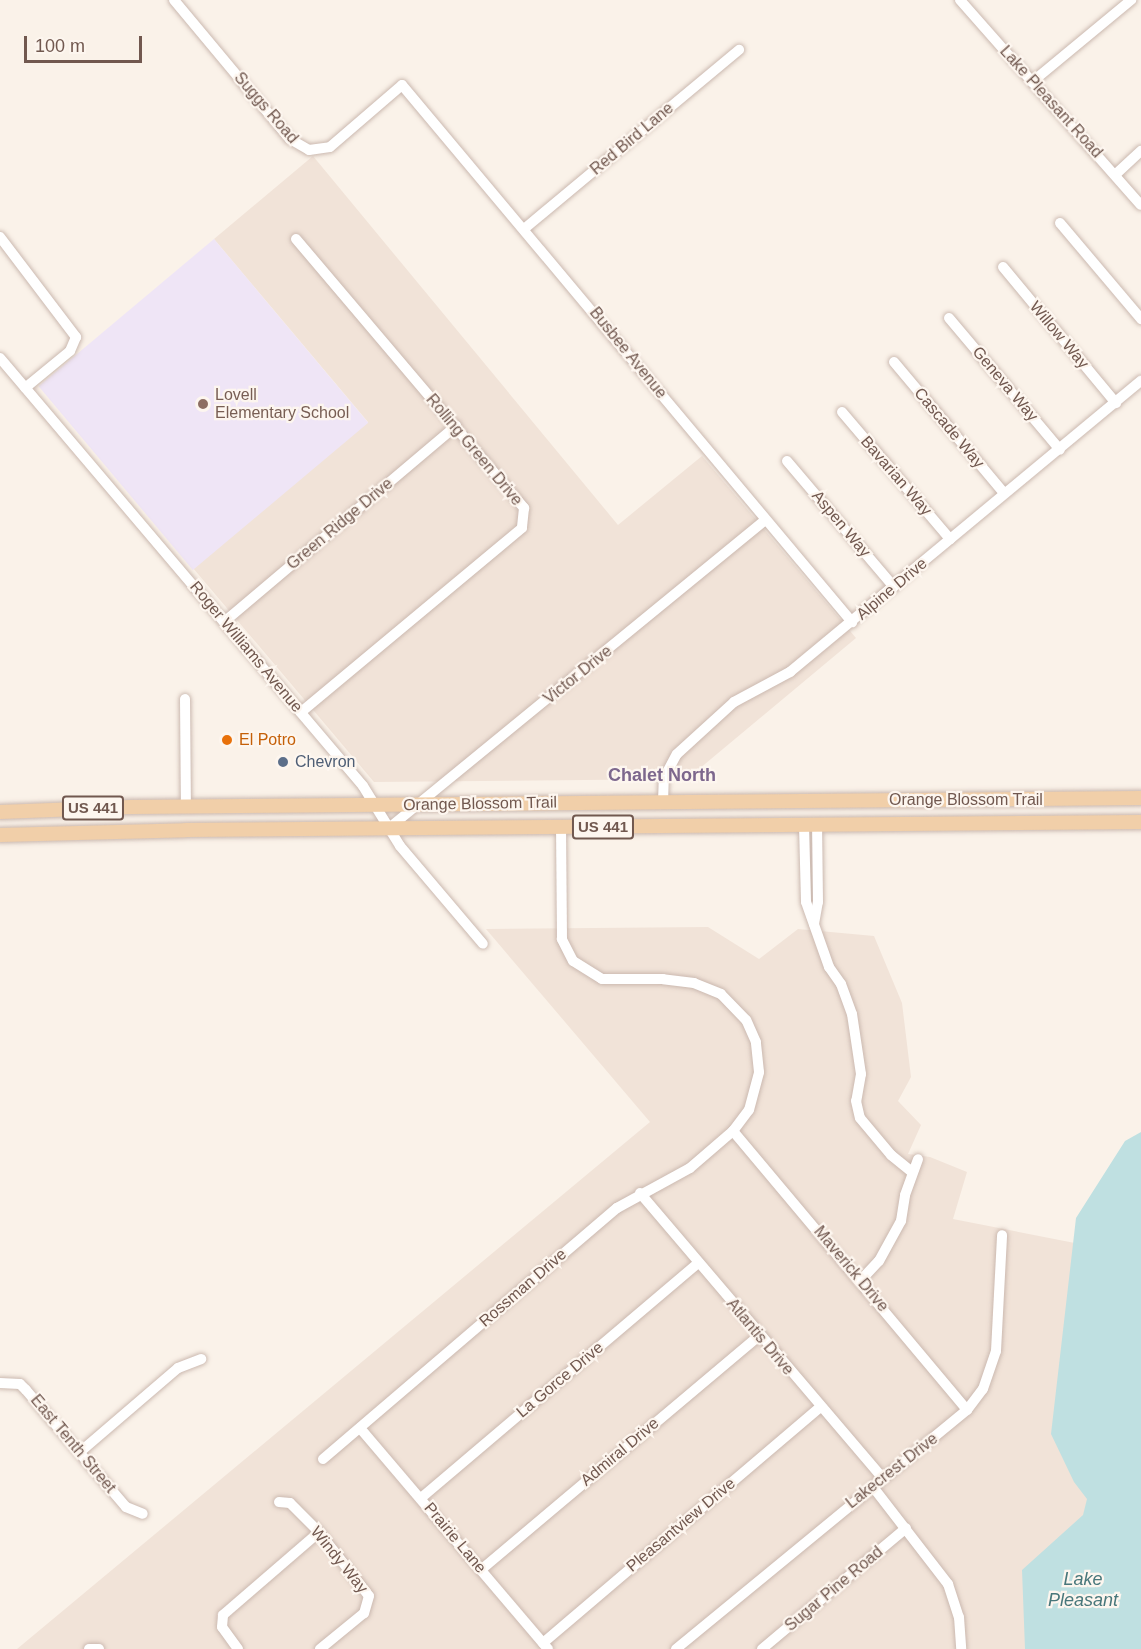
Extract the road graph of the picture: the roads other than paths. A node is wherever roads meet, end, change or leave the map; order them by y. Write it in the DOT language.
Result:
graph roads {
  1 [pos="174,0"];
  2 [pos="960,0"];
  3 [pos="1131,0"];
  4 [pos="739,50"];
  5 [pos="1032,82"];
  6 [pos="402,85"];
  7 [pos="1141,151"];
  8 [pos="1116,174"];
  9 [pos="1141,205"];
  10 [pos="1060,223"];
  11 [pos="524,229"];
  12 [pos="0,237"];
  13 [pos="296,239"];
  14 [pos="1003,267"];
  15 [pos="949,318"];
  16 [pos="1141,319"];
  17 [pos="0,358"];
  18 [pos="894,362"];
  19 [pos="1141,381"];
  20 [pos="25,388"];
  21 [pos="1116,403"];
  22 [pos="842,412"];
  23 [pos="456,426"];
  24 [pos="1060,450"];
  25 [pos="787,461"];
  26 [pos="1004,494"];
  27 [pos="765,520"];
  28 [pos="950,539"];
  29 [pos="894,587"];
  30 [pos="224,622"];
  31 [pos="852,622"];
  32 [pos="185,699"];
  33 [pos="301,712"];
  34 [pos="1141,798"];
  35 [pos="1017,799"];
  36 [pos="663,802"];
  37 [pos="596,803"];
  38 [pos="420,804"];
  39 [pos="375,805"];
  40 [pos="186,807"];
  41 [pos="0,812"];
  42 [pos="1141,822"];
  43 [pos="1017,823"];
  44 [pos="810,825"];
  45 [pos="561,827"];
  46 [pos="389,828"];
  47 [pos="186,830"];
  48 [pos="0,836"];
  49 [pos="483,944"];
  50 [pos="733,1131"];
  51 [pos="918,1159"];
  52 [pos="912,1172"];
  53 [pos="640,1193"];
  54 [pos="1002,1235"];
  55 [pos="698,1263"];
  56 [pos="861,1280"];
  57 [pos="759,1336"];
  58 [pos="201,1359"];
  59 [pos="0,1383"];
  60 [pos="820,1407"];
  61 [pos="967,1410"];
  62 [pos="360,1428"];
  63 [pos="80,1452"];
  64 [pos="323,1459"];
  65 [pos="883,1479"];
  66 [pos="873,1487"];
  67 [pos="421,1498"];
  68 [pos="279,1502"];
  69 [pos="143,1514"];
  70 [pos="906,1528"];
  71 [pos="319,1532"];
  72 [pos="482,1569"];
  73 [pos="545,1646"];
  74 [pos="769,1647"];
  75 [pos="89,1649"];
  76 [pos="99,1649"];
  77 [pos="238,1649"];
  78 [pos="320,1649"];
  79 [pos="676,1649"];
  80 [pos="961,1649"];
  1 -- 6 [label="street, Suggs Road"];
  2 -- 5 [label="street, Lake Pleasant Road"];
  3 -- 5 [label="street"];
  4 -- 11 [label="street, Red Bird Lane"];
  5 -- 8 [label="street, Lake Pleasant Road"];
  6 -- 11 [label="street, Busbee Avenue"];
  7 -- 8 [label="street"];
  8 -- 9 [label="street, Lake Pleasant Road"];
  10 -- 16 [label="street"];
  11 -- 27 [label="street, Busbee Avenue"];
  12 -- 20 [label="street"];
  13 -- 23 [label="street, Rolling Green Drive"];
  14 -- 21 [label="street, Willow Way"];
  15 -- 24 [label="street, Geneva Way"];
  17 -- 20 [label="street, Roger Williams Avenue"];
  18 -- 26 [label="street, Cascade Way"];
  19 -- 21 [label="street, Alpine Drive"];
  20 -- 30 [label="street, Roger Williams Avenue"];
  21 -- 24 [label="street, Alpine Drive"];
  22 -- 28 [label="street, Bavarian Way"];
  23 -- 30 [label="street, Green Ridge Drive"];
  23 -- 33 [label="street, Rolling Green Drive"];
  24 -- 26 [label="street, Alpine Drive"];
  25 -- 29 [label="street, Aspen Way"];
  26 -- 28 [label="street, Alpine Drive"];
  27 -- 31 [label="street, Busbee Avenue"];
  27 -- 38 [label="street, Victor Drive"];
  28 -- 29 [label="street, Alpine Drive"];
  29 -- 31 [label="street, Alpine Drive"];
  30 -- 33 [label="street, Roger Williams Avenue"];
  31 -- 36 [label="street, Alpine Drive"];
  32 -- 40 [label="street"];
  33 -- 39 [label="street, Roger Williams Avenue"];
  34 -- 35 [label="main road, Orange Blossom Trail / US 441"];
  35 -- 36 [label="main road, Orange Blossom Trail / US 441"];
  35 -- 43 [label="main road"];
  36 -- 37 [label="main road, Orange Blossom Trail / US 441"];
  37 -- 38 [label="main road, Orange Blossom Trail / US 441"];
  37 -- 45 [label="main road"];
  38 -- 39 [label="main road, Orange Blossom Trail / US 441"];
  38 -- 46 [label="street, Victor Drive"];
  39 -- 40 [label="main road, Orange Blossom Trail / US 441"];
  39 -- 46 [label="street, Roger Williams Avenue"];
  40 -- 41 [label="main road, Orange Blossom Trail / US 441"];
  40 -- 47 [label="main road"];
  42 -- 43 [label="main road, Orange Blossom Trail / US 441"];
  43 -- 44 [label="main road, Orange Blossom Trail / US 441"];
  44 -- 45 [label="main road, Orange Blossom Trail / US 441"];
  44 -- 52 [label="street"];
  45 -- 46 [label="main road, Orange Blossom Trail / US 441"];
  45 -- 50 [label="street, Rossman Drive"];
  46 -- 47 [label="main road, Orange Blossom Trail / US 441"];
  46 -- 49 [label="street, Roger Williams Avenue"];
  47 -- 48 [label="main road, Orange Blossom Trail / US 441"];
  50 -- 53 [label="street, Rossman Drive"];
  50 -- 56 [label="street, Maverick Drive"];
  51 -- 52 [label="street"];
  52 -- 56 [label="street"];
  53 -- 55 [label="street, Atlantis Drive"];
  53 -- 62 [label="street, Rossman Drive"];
  54 -- 61 [label="street, Lakecrest Drive"];
  55 -- 57 [label="street, Atlantis Drive"];
  55 -- 67 [label="street, La Gorce Drive"];
  56 -- 61 [label="street, Maverick Drive"];
  57 -- 60 [label="street, Atlantis Drive"];
  57 -- 72 [label="street, Admiral Drive"];
  58 -- 63 [label="street"];
  59 -- 63 [label="street, East Tenth Street"];
  60 -- 65 [label="street, Atlantis Drive"];
  60 -- 73 [label="street, Pleasantview Drive"];
  61 -- 65 [label="street, Lakecrest Drive"];
  62 -- 64 [label="street, Rossman Drive"];
  62 -- 67 [label="street, Prairie Lane"];
  63 -- 69 [label="street, East Tenth Street"];
  65 -- 66 [label="street, Lakecrest Drive"];
  66 -- 70 [label="street"];
  66 -- 79 [label="street, Lakecrest Drive"];
  67 -- 72 [label="street, Prairie Lane"];
  68 -- 71 [label="street, Windy Way"];
  70 -- 74 [label="street, Sugar Pine Road"];
  70 -- 80 [label="street"];
  71 -- 77 [label="street"];
  71 -- 78 [label="street, Windy Way"];
  72 -- 73 [label="street, Prairie Lane"];
  75 -- 76 [label="street"];
}
